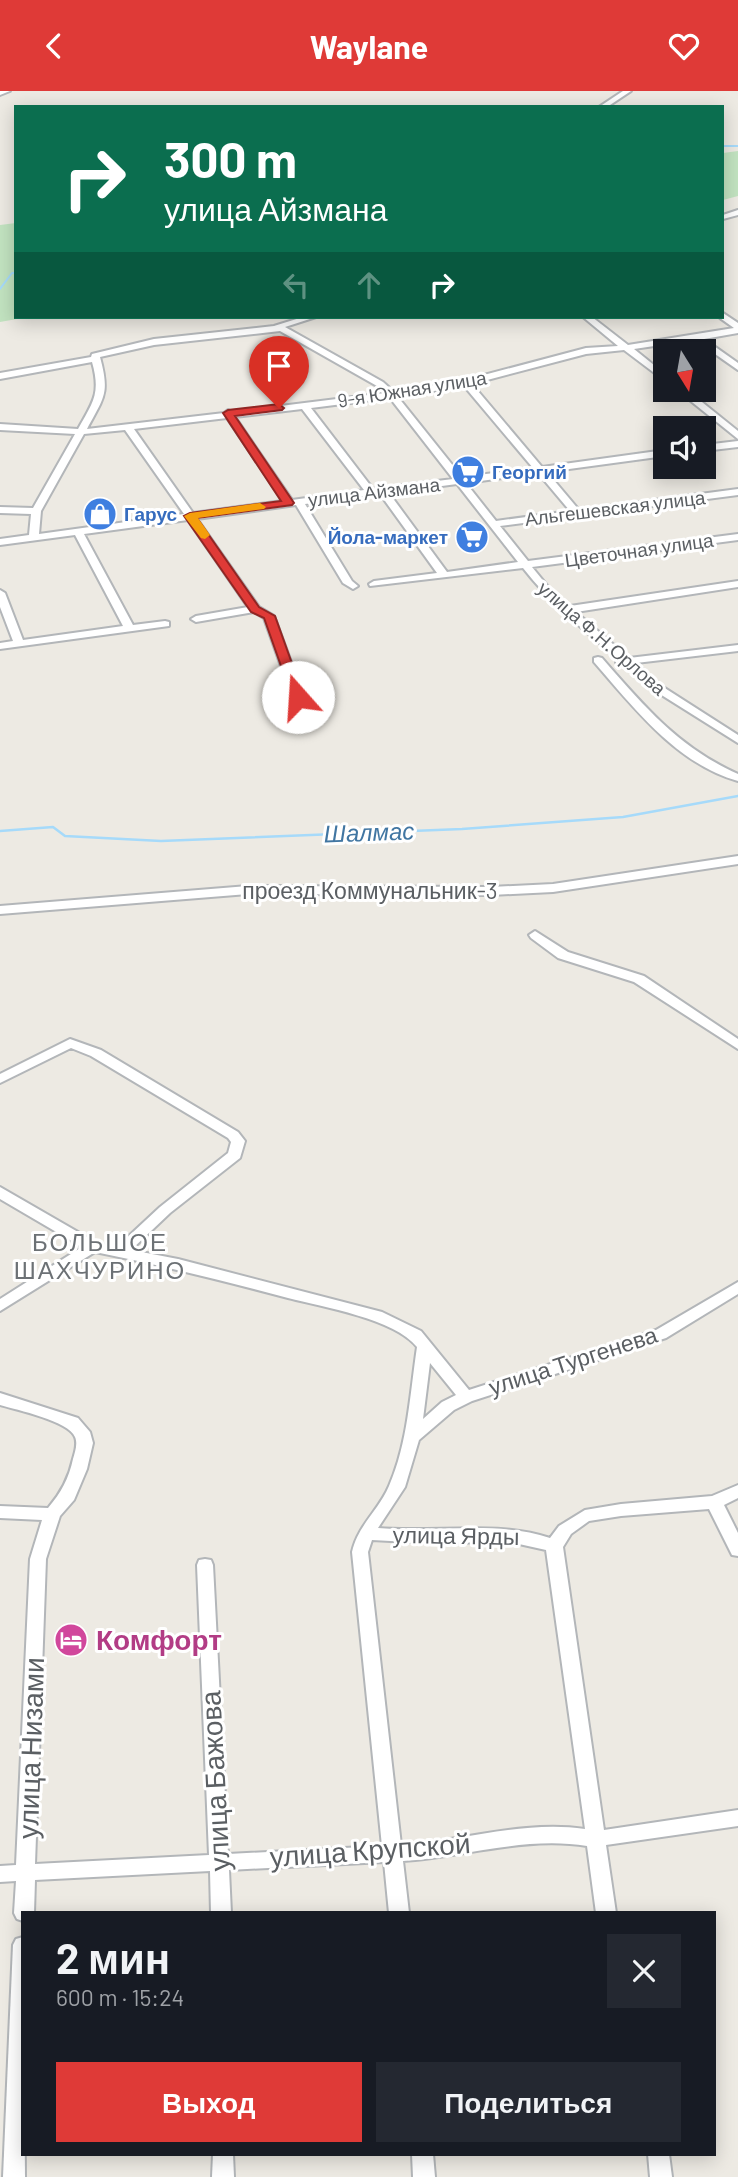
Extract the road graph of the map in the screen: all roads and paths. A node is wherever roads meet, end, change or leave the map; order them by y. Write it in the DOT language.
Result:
graph roads {
  1 [pos="7,91"];
  2 [pos="628,91"];
  3 [pos="0,93"];
  4 [pos="605,105"];
  5 [pos="724,317"];
  6 [pos="305,319"];
  7 [pos="590,319"];
  8 [pos="279,327"];
  9 [pos="738,328"];
  10 [pos="697,338"];
  11 [pos="626,348"];
  12 [pos="96,357"];
  13 [pos="738,367"];
  14 [pos="653,369"];
  15 [pos="0,376"];
  16 [pos="466,383"];
  17 [pos="392,395"];
  18 [pos="697,403"];
  19 [pos="304,405"];
  20 [pos="228,413"];
  21 [pos="0,427"];
  22 [pos="128,428"];
  23 [pos="80,432"];
  24 [pos="738,436"];
  25 [pos="738,444"];
  26 [pos="716,447"];
  27 [pos="653,455"];
  28 [pos="541,470"];
  29 [pos="456,480"];
  30 [pos="383,491"];
  31 [pos="370,492"];
  32 [pos="738,492"];
  33 [pos="294,502"];
  34 [pos="0,510"];
  35 [pos="36,511"];
  36 [pos="577,513"];
  37 [pos="190,516"];
  38 [pos="492,524"];
  39 [pos="78,532"];
  40 [pos="34,537"];
  41 [pos="738,537"];
  42 [pos="0,542"];
  43 [pos="519,566"];
  44 [pos="444,575"];
  45 [pos="374,584"];
  46 [pos="738,584"];
  47 [pos="353,586"];
  48 [pos="0,593"];
  49 [pos="255,609"];
  50 [pos="565,610"];
  51 [pos="196,619"];
  52 [pos="165,624"];
  53 [pos="129,628"];
  54 [pos="19,643"];
  55 [pos="0,646"];
  56 [pos="738,648"];
  57 [pos="613,660"];
  58 [pos="298,697"];
  59 [pos="738,740"];
  60 [pos="738,747"];
  61 [pos="738,778"];
  62 [pos="738,860"];
  63 [pos="0,910"];
  64 [pos="535,935"];
  65 [pos="738,1045"];
  66 [pos="0,1079"];
  67 [pos="0,1192"];
  68 [pos="93,1247"];
  69 [pos="120,1252"];
  70 [pos="738,1287"];
  71 [pos="0,1306"];
  72 [pos="425,1344"];
  73 [pos="466,1397"];
  74 [pos="0,1399"];
  75 [pos="411,1438"];
  76 [pos="738,1492"];
  77 [pos="714,1502"];
  78 [pos="0,1512"];
  79 [pos="52,1514"];
  80 [pos="367,1533"];
  81 [pos="554,1546"];
  82 [pos="738,1550"];
  83 [pos="205,1565"];
  84 [pos="738,1818"];
  85 [pos="595,1839"];
  86 [pos="394,1853"];
  87 [pos="220,1860"];
  88 [pos="26,1872"];
  89 [pos="0,1874"];
  90 [pos="24,1911"];
  91 [pos="220,1911"];
  92 [pos="399,1911"];
  93 [pos="606,1911"];
  94 [pos="21,1991"];
  95 [pos="223,2156"];
  96 [pos="422,2156"];
  97 [pos="659,2156"];
  98 [pos="13,2177"];
  99 [pos="223,2177"];
  100 [pos="424,2177"];
  101 [pos="661,2177"];
  1 -- 3 [label="street"];
  2 -- 4 [label="street"];
  5 -- 9 [label="street"];
  6 -- 8 [label="street"];
  7 -- 11 [label="street"];
  8 -- 12 [label="street"];
  8 -- 17 [label="street"];
  9 -- 10 [label="street, 9-я Южная улица"];
  10 -- 11 [label="street, 9-я Южная улица"];
  10 -- 13 [label="street"];
  11 -- 14 [label="street"];
  11 -- 16 [label="street, 9-я Южная улица"];
  12 -- 15 [label="street"];
  12 -- 23 [label="street"];
  16 -- 17 [label="street, 9-я Южная улица"];
  16 -- 28 [label="street"];
  17 -- 19 [label="street, 9-я Южная улица"];
  17 -- 29 [label="street"];
  18 -- 24 [label="street"];
  19 -- 20 [label="street, 9-я Южная улица"];
  19 -- 31 [label="street"];
  20 -- 22 [label="street, 9-я Южная улица"];
  20 -- 33 [label="street"];
  21 -- 23 [label="street, 9-я Южная улица"];
  22 -- 23 [label="street, 9-я Южная улица"];
  22 -- 37 [label="street"];
  23 -- 35 [label="street"];
  25 -- 26 [label="street"];
  27 -- 28 [label="street, улица Айзмана"];
  28 -- 29 [label="street, улица Айзмана"];
  28 -- 36 [label="street"];
  29 -- 30 [label="street, улица Айзмана"];
  29 -- 38 [label="street, улица Ф.Н.Орлова"];
  29 -- 43 [label="street, улица Ф.Н.Орлова"];
  30 -- 31 [label="street, улица Айзмана"];
  30 -- 44 [label="street"];
  31 -- 33 [label="street, улица Айзмана"];
  32 -- 36 [label="street, Альгешевская улица"];
  33 -- 37 [label="street, улица Айзмана"];
  33 -- 47 [label="street"];
  34 -- 35 [label="street"];
  35 -- 40 [label="street"];
  36 -- 38 [label="street, Альгешевская улица"];
  37 -- 39 [label="street, улица Айзмана"];
  37 -- 49 [label="street"];
  38 -- 43 [label="street, улица Ф.Н.Орлова"];
  39 -- 40 [label="street, улица Айзмана"];
  39 -- 53 [label="street"];
  40 -- 42 [label="street, улица Айзмана"];
  41 -- 43 [label="street, Цветочная улица"];
  43 -- 44 [label="street, Цветочная улица"];
  43 -- 50 [label="street, улица Ф.Н.Орлова"];
  43 -- 57 [label="street, улица Ф.Н.Орлова"];
  44 -- 45 [label="street, Цветочная улица"];
  46 -- 50 [label="street"];
  48 -- 54 [label="street"];
  49 -- 51 [label="street"];
  49 -- 58 [label="street"];
  50 -- 57 [label="street, улица Ф.Н.Орлова"];
  52 -- 53 [label="street"];
  53 -- 54 [label="street"];
  54 -- 55 [label="street"];
  56 -- 57 [label="street"];
  57 -- 59 [label="street, улица Ф.Н.Орлова"];
  57 -- 60 [label="street, улица Ф.Н.Орлова"];
  57 -- 61 [label="street"];
  62 -- 63 [label="street, проезд Коммунальник-3"];
  64 -- 65 [label="street"];
  66 -- 69 [label="street"];
  67 -- 68 [label="street"];
  68 -- 69 [label="street"];
  68 -- 71 [label="street"];
  69 -- 72 [label="street"];
  70 -- 73 [label="street, улица Тургенева"];
  72 -- 73 [label="street"];
  72 -- 75 [label="street"];
  73 -- 75 [label="street, улица Тургенева"];
  74 -- 79 [label="street, улица Низами"];
  75 -- 80 [label="street"];
  76 -- 77 [label="street"];
  77 -- 81 [label="street"];
  77 -- 82 [label="street"];
  78 -- 79 [label="street"];
  79 -- 88 [label="street, улица Низами"];
  80 -- 81 [label="street, улица Ярды"];
  80 -- 86 [label="street"];
  81 -- 85 [label="street"];
  83 -- 87 [label="street, улица Бажова"];
  84 -- 85 [label="street, улица Крупской"];
  85 -- 86 [label="street, улица Крупской"];
  85 -- 93 [label="street"];
  86 -- 87 [label="street, улица Крупской"];
  86 -- 92 [label="street"];
  87 -- 88 [label="street, улица Крупской"];
  87 -- 91 [label="street, улица Бажова"];
  88 -- 89 [label="street, улица Крупской"];
  88 -- 90 [label="street, улица Низами"];
  94 -- 98 [label="street"];
  95 -- 99 [label="street"];
  96 -- 100 [label="street"];
  97 -- 101 [label="street"];
}
